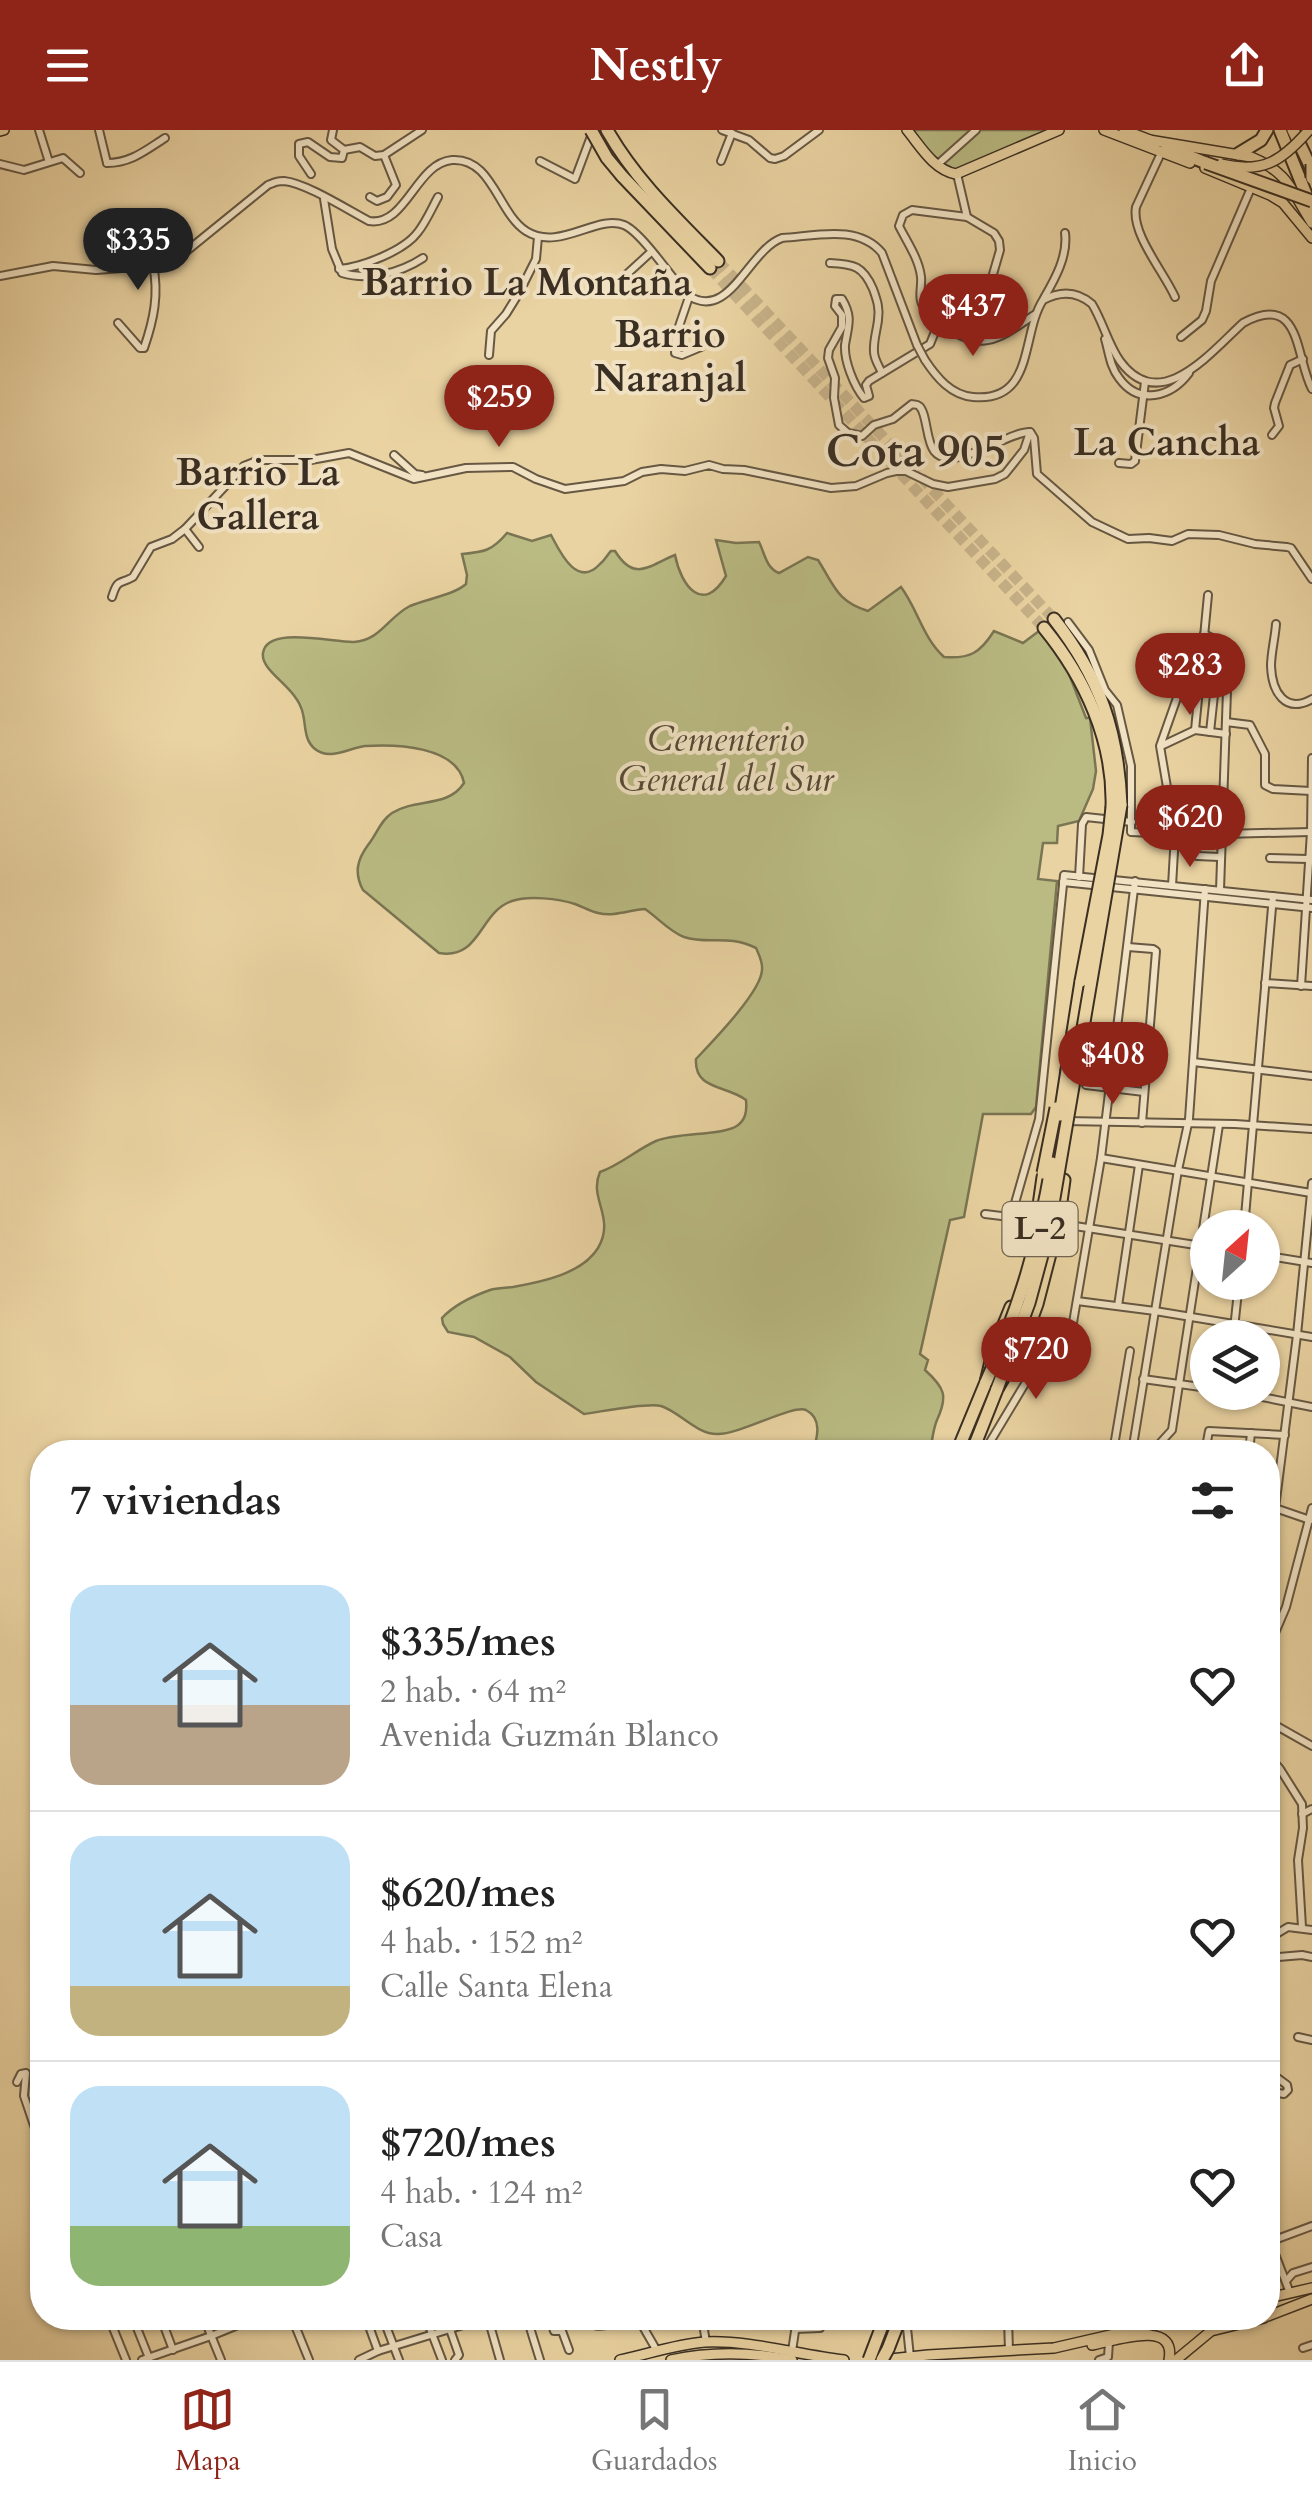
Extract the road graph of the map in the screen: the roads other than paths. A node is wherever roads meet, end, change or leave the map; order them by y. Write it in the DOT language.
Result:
graph roads {
  1 [pos="39,130"];
  2 [pos="99,130"];
  3 [pos="333,130"];
  4 [pos="422,130"];
  5 [pos="592,130"];
  6 [pos="606,130"];
  7 [pos="722,130"];
  8 [pos="820,130"];
  9 [pos="907,130"];
  10 [pos="976,130"];
  11 [pos="1058,130"];
  12 [pos="1104,130"];
  13 [pos="1124,130"];
  14 [pos="1267,130"];
  15 [pos="1280,130"];
  16 [pos="1294,130"];
  17 [pos="1309,130"];
  18 [pos="732,133"];
  19 [pos="165,138"];
  20 [pos="1149,140"];
  21 [pos="1164,149"];
  22 [pos="344,150"];
  23 [pos="1238,154"];
  24 [pos="384,155"];
  25 [pos="721,161"];
  26 [pos="49,162"];
  27 [pos="540,162"];
  28 [pos="1207,162"];
  29 [pos="1264,162"];
  30 [pos="0,164"];
  31 [pos="936,166"];
  32 [pos="1312,167"];
  33 [pos="80,173"];
  34 [pos="628,173"];
  35 [pos="311,174"];
  36 [pos="956,174"];
  37 [pos="1312,178"];
  38 [pos="1252,186"];
  39 [pos="370,197"];
  40 [pos="438,197"];
  41 [pos="324,198"];
  42 [pos="1312,201"];
  43 [pos="1283,203"];
  44 [pos="1312,209"];
  45 [pos="966,217"];
  46 [pos="1312,223"];
  47 [pos="1065,233"];
  48 [pos="538,237"];
  49 [pos="1312,238"];
  50 [pos="651,252"];
  51 [pos="423,258"];
  52 [pos="830,263"];
  53 [pos="714,264"];
  54 [pos="153,265"];
  55 [pos="340,268"];
  56 [pos="627,274"];
  57 [pos="0,276"];
  58 [pos="1056,278"];
  59 [pos="1066,293"];
  60 [pos="689,298"];
  61 [pos="1175,298"];
  62 [pos="1043,300"];
  63 [pos="1035,314"];
  64 [pos="118,322"];
  65 [pos="1102,323"];
  66 [pos="938,326"];
  67 [pos="1010,331"];
  68 [pos="1182,337"];
  69 [pos="1029,340"];
  70 [pos="701,347"];
  71 [pos="489,355"];
  72 [pos="1303,359"];
  73 [pos="1192,369"];
  74 [pos="886,372"];
  75 [pos="1145,382"];
  76 [pos="1312,389"];
  77 [pos="1143,396"];
  78 [pos="1030,432"];
  79 [pos="1272,435"];
  80 [pos="394,455"];
  81 [pos="1119,463"];
  82 [pos="438,474"];
  83 [pos="185,529"];
  84 [pos="199,547"];
  85 [pos="1312,580"];
  86 [pos="1208,595"];
  87 [pos="112,597"];
  88 [pos="1068,622"];
  89 [pos="1049,624"];
  90 [pos="1276,624"];
  91 [pos="1204,634"];
  92 [pos="1217,666"];
  93 [pos="1184,678"];
  94 [pos="1312,699"];
  95 [pos="1226,722"];
  96 [pos="1194,730"];
  97 [pos="1210,732"];
  98 [pos="1226,734"];
  99 [pos="1160,746"];
  100 [pos="1312,758"];
  101 [pos="1311,791"];
  102 [pos="1116,806"];
  103 [pos="1132,822"];
  104 [pos="1311,832"];
  105 [pos="1175,834"];
  106 [pos="1220,834"];
  107 [pos="1197,856"];
  108 [pos="1220,858"];
  109 [pos="1270,858"];
  110 [pos="1308,859"];
  111 [pos="1079,877"];
  112 [pos="1064,878"];
  113 [pos="1135,885"];
  114 [pos="1172,886"];
  115 [pos="1220,890"];
  116 [pos="1205,893"];
  117 [pos="1272,900"];
  118 [pos="1309,904"];
  119 [pos="1128,947"];
  120 [pos="1265,983"];
  121 [pos="1301,986"];
  122 [pos="1312,986"];
  123 [pos="1193,1062"];
  124 [pos="1067,1070"];
  125 [pos="1257,1070"];
  126 [pos="1312,1076"];
  127 [pos="1086,1085"];
  128 [pos="1110,1088"];
  129 [pos="1072,1092"];
  130 [pos="1144,1092"];
  131 [pos="1039,1120"];
  132 [pos="1106,1122"];
  133 [pos="1142,1123"];
  134 [pos="1187,1124"];
  135 [pos="1219,1124"];
  136 [pos="1253,1126"];
  137 [pos="1312,1129"];
  138 [pos="1101,1158"];
  139 [pos="1139,1165"];
  140 [pos="1178,1170"];
  141 [pos="1211,1176"];
  142 [pos="1248,1182"];
  143 [pos="1312,1182"];
  144 [pos="1311,1193"];
  145 [pos="1208,1210"];
  146 [pos="1246,1210"];
  147 [pos="985,1214"];
  148 [pos="1011,1218"];
  149 [pos="1036,1220"];
  150 [pos="1058,1224"];
  151 [pos="1089,1228"];
  152 [pos="1128,1235"];
  153 [pos="1166,1242"];
  154 [pos="1190,1245"];
  155 [pos="1280,1258"];
  156 [pos="1308,1263"];
  157 [pos="1193,1300"];
  158 [pos="1077,1301"];
  159 [pos="1118,1306"];
  160 [pos="1155,1311"];
  161 [pos="1189,1317"];
  162 [pos="1209,1320"];
  163 [pos="1280,1332"];
  164 [pos="1297,1335"];
  165 [pos="1312,1337"];
  166 [pos="1130,1351"];
  167 [pos="1143,1379"];
  168 [pos="1178,1384"];
  169 [pos="991,1386"];
  170 [pos="1190,1386"];
  171 [pos="1280,1400"];
  172 [pos="1288,1401"];
  173 [pos="982,1407"];
  174 [pos="1312,1407"];
  175 [pos="1251,1433"];
  176 [pos="1285,1435"];
  177 [pos="964,1440"];
  178 [pos="975,1440"];
  179 [pos="991,1440"];
  180 [pos="1114,1440"];
  181 [pos="1134,1440"];
  182 [pos="1163,1440"];
  183 [pos="1207,1440"];
  184 [pos="1250,1440"];
  185 [pos="1280,1461"];
  186 [pos="1312,1508"];
  187 [pos="1280,1512"];
  188 [pos="1310,1520"];
  189 [pos="1280,1621"];
  190 [pos="1280,1728"];
  191 [pos="1312,1746"];
  192 [pos="1280,1771"];
  193 [pos="1312,1809"];
  194 [pos="1302,1814"];
  195 [pos="1302,1928"];
  196 [pos="1312,1930"];
  197 [pos="1280,1932"];
  198 [pos="1280,1957"];
  199 [pos="1312,1958"];
  200 [pos="1298,2036"];
  201 [pos="1312,2040"];
  202 [pos="17,2082"];
  203 [pos="30,2114"];
  204 [pos="1312,2226"];
  205 [pos="1280,2238"];
  206 [pos="1312,2267"];
  207 [pos="1280,2268"];
  208 [pos="1286,2282"];
  209 [pos="1312,2288"];
  210 [pos="1290,2294"];
  211 [pos="1280,2296"];
  212 [pos="1312,2300"];
  213 [pos="1280,2312"];
  214 [pos="114,2330"];
  215 [pos="137,2330"];
  216 [pos="165,2330"];
  217 [pos="209,2330"];
  218 [pos="225,2330"];
  219 [pos="297,2330"];
  220 [pos="370,2330"];
  221 [pos="388,2330"];
  222 [pos="431,2330"];
  223 [pos="443,2330"];
  224 [pos="451,2330"];
  225 [pos="491,2330"];
  226 [pos="531,2330"];
  227 [pos="554,2330"];
  228 [pos="645,2330"];
  229 [pos="795,2330"];
  230 [pos="880,2330"];
  231 [pos="897,2330"];
  232 [pos="908,2330"];
  233 [pos="1009,2330"];
  234 [pos="1126,2330"];
  235 [pos="1214,2330"];
  236 [pos="432,2333"];
  237 [pos="211,2336"];
  238 [pos="1109,2342"];
  239 [pos="1312,2345"];
  240 [pos="394,2346"];
  241 [pos="1054,2348"];
  242 [pos="1302,2348"];
  243 [pos="174,2350"];
  244 [pos="568,2350"];
  245 [pos="378,2351"];
  246 [pos="1010,2351"];
  247 [pos="657,2352"];
  248 [pos="709,2352"];
  249 [pos="919,2357"];
  250 [pos="948,2357"];
  251 [pos="792,2358"];
  252 [pos="1179,2358"];
  253 [pos="146,2359"];
  254 [pos="126,2360"];
  255 [pos="222,2360"];
  256 [pos="309,2360"];
  257 [pos="358,2360"];
  258 [pos="399,2360"];
  259 [pos="442,2360"];
  260 [pos="455,2360"];
  261 [pos="500,2360"];
  262 [pos="540,2360"];
  263 [pos="620,2360"];
  264 [pos="671,2360"];
  265 [pos="844,2360"];
  266 [pos="869,2360"];
  267 [pos="881,2360"];
  268 [pos="1099,2360"];
  1 -- 26 [label="street"];
  2 -- 19 [label="street"];
  3 -- 22 [label="street"];
  4 -- 24 [label="street"];
  5 -- 27 [label="street"];
  5 -- 34 [label="highway, bridge"];
  6 -- 34 [label="highway"];
  7 -- 18 [label="street"];
  8 -- 18 [label="street"];
  9 -- 31 [label="main road"];
  10 -- 31 [label="street"];
  11 -- 36 [label="main road"];
  12 -- 21 [label="main road"];
  13 -- 20 [label="main road"];
  14 -- 23 [label="highway"];
  15 -- 44 [label="highway"];
  16 -- 32 [label="highway"];
  17 -- 28 [label="main road, bridge"];
  18 -- 25 [label="street"];
  20 -- 21 [label="main road"];
  20 -- 23 [label="main road"];
  21 -- 28 [label="highway"];
  21 -- 38 [label="main road"];
  21 -- 61 [label="street"];
  22 -- 24 [label="street"];
  22 -- 35 [label="street"];
  23 -- 29 [label="main road"];
  24 -- 39 [label="street"];
  26 -- 30 [label="street"];
  26 -- 33 [label="street"];
  28 -- 42 [label="highway, bridge"];
  29 -- 43 [label="main road"];
  29 -- 46 [label="main road"];
  31 -- 36 [label="main road"];
  32 -- 37 [label="highway, bridge"];
  34 -- 53 [label="highway"];
  36 -- 45 [label="street"];
  38 -- 43 [label="main road"];
  38 -- 68 [label="street"];
  40 -- 55 [label="street"];
  41 -- 48 [label="street"];
  41 -- 54 [label="street"];
  41 -- 55 [label="street"];
  43 -- 49 [label="main road"];
  45 -- 66 [label="street"];
  45 -- 66 [label="street"];
  47 -- 58 [label="street"];
  48 -- 50 [label="street"];
  48 -- 71 [label="street"];
  50 -- 56 [label="street"];
  50 -- 60 [label="street"];
  51 -- 55 [label="street"];
  52 -- 74 [label="street"];
  54 -- 57 [label="street"];
  54 -- 64 [label="street"];
  58 -- 59 [label="street"];
  58 -- 62 [label="street"];
  59 -- 62 [label="street"];
  59 -- 65 [label="street"];
  60 -- 69 [label="street, bridge"];
  60 -- 70 [label="street"];
  62 -- 63 [label="street"];
  63 -- 67 [label="street"];
  63 -- 69 [label="street"];
  65 -- 75 [label="street"];
  65 -- 77 [label="street"];
  66 -- 67 [label="street"];
  66 -- 74 [label="street"];
  67 -- 69 [label="street"];
  72 -- 73 [label="street"];
  72 -- 76 [label="street"];
  72 -- 79 [label="street"];
  73 -- 75 [label="street"];
  73 -- 77 [label="street"];
  74 -- 78 [label="street"];
  75 -- 77 [label="street"];
  77 -- 81 [label="street"];
  78 -- 82 [label="street"];
  78 -- 85 [label="street"];
  80 -- 82 [label="street"];
  82 -- 83 [label="street"];
  83 -- 84 [label="street"];
  83 -- 87 [label="street"];
  86 -- 91 [label="street"];
  88 -- 103 [label="street"];
  89 -- 102 [label="highway, L-2"];
  90 -- 94 [label="street"];
  91 -- 92 [label="street"];
  91 -- 96 [label="street"];
  92 -- 95 [label="street"];
  92 -- 97 [label="street"];
  93 -- 99 [label="street"];
  95 -- 98 [label="street"];
  95 -- 101 [label="street"];
  96 -- 97 [label="street"];
  96 -- 99 [label="street"];
  97 -- 98 [label="street"];
  98 -- 106 [label="street"];
  99 -- 105 [label="street"];
  100 -- 101 [label="street"];
  101 -- 104 [label="street"];
  102 -- 124 [label="highway, L-2, bridge"];
  102 -- 129 [label="highway, L-2, bridge"];
  103 -- 105 [label="street"];
  103 -- 111 [label="street"];
  104 -- 106 [label="street"];
  104 -- 110 [label="street"];
  105 -- 114 [label="street"];
  106 -- 108 [label="street"];
  107 -- 108 [label="street"];
  108 -- 115 [label="street"];
  109 -- 110 [label="street"];
  110 -- 118 [label="street"];
  111 -- 112 [label="street"];
  111 -- 113 [label="street"];
  112 -- 113 [label="street"];
  112 -- 131 [label="street"];
  113 -- 114 [label="street"];
  113 -- 116 [label="street"];
  113 -- 119 [label="street"];
  114 -- 116 [label="street"];
  115 -- 116 [label="street"];
  115 -- 117 [label="street"];
  116 -- 117 [label="street"];
  116 -- 123 [label="street"];
  117 -- 118 [label="street"];
  117 -- 120 [label="street"];
  118 -- 121 [label="street"];
  119 -- 128 [label="street"];
  119 -- 130 [label="street"];
  120 -- 121 [label="street"];
  120 -- 125 [label="street"];
  121 -- 122 [label="street"];
  123 -- 125 [label="street"];
  123 -- 134 [label="street"];
  124 -- 149 [label="highway, bridge"];
  124 -- 169 [label="highway, L-2, bridge"];
  125 -- 126 [label="street"];
  125 -- 136 [label="street"];
  127 -- 128 [label="street"];
  128 -- 130 [label="street"];
  128 -- 132 [label="street"];
  129 -- 150 [label="highway, bridge"];
  129 -- 169 [label="highway, L-2, bridge"];
  130 -- 133 [label="street"];
  131 -- 132 [label="street"];
  131 -- 148 [label="street"];
  132 -- 133 [label="street"];
  132 -- 138 [label="street"];
  133 -- 134 [label="street"];
  134 -- 135 [label="street"];
  134 -- 140 [label="street"];
  135 -- 136 [label="street"];
  135 -- 141 [label="street"];
  136 -- 137 [label="street"];
  136 -- 142 [label="street"];
  138 -- 139 [label="street"];
  138 -- 151 [label="street"];
  139 -- 140 [label="street"];
  139 -- 152 [label="street"];
  140 -- 141 [label="street"];
  140 -- 153 [label="street"];
  141 -- 142 [label="street"];
  141 -- 145 [label="street"];
  142 -- 144 [label="street"];
  142 -- 146 [label="street"];
  143 -- 144 [label="street"];
  144 -- 156 [label="street"];
  147 -- 148 [label="street"];
  148 -- 149 [label="street"];
  149 -- 150 [label="street"];
  149 -- 169 [label="highway, bridge"];
  150 -- 151 [label="street"];
  150 -- 169 [label="highway, bridge"];
  151 -- 152 [label="street"];
  151 -- 158 [label="street"];
  152 -- 153 [label="street"];
  152 -- 159 [label="street"];
  153 -- 154 [label="street"];
  153 -- 160 [label="street"];
  155 -- 156 [label="street"];
  156 -- 164 [label="street"];
  157 -- 161 [label="street"];
  158 -- 159 [label="street"];
  158 -- 179 [label="street"];
  159 -- 160 [label="street"];
  160 -- 161 [label="street"];
  160 -- 167 [label="street"];
  161 -- 162 [label="street"];
  161 -- 168 [label="street"];
  163 -- 164 [label="street"];
  164 -- 165 [label="street"];
  164 -- 172 [label="street"];
  166 -- 180 [label="street"];
  167 -- 168 [label="street"];
  167 -- 181 [label="street"];
  168 -- 170 [label="street"];
  168 -- 182 [label="street"];
  169 -- 173 [label="highway, L-2"];
  171 -- 172 [label="street"];
  172 -- 174 [label="street"];
  172 -- 176 [label="street"];
  173 -- 177 [label="highway, L-2"];
  173 -- 178 [label="highway, L-2"];
  175 -- 176 [label="street"];
  175 -- 183 [label="street"];
  175 -- 184 [label="street"];
  176 -- 185 [label="street"];
  186 -- 188 [label="street"];
  187 -- 188 [label="street"];
  188 -- 189 [label="street"];
  190 -- 191 [label="street"];
  192 -- 194 [label="street"];
  193 -- 194 [label="street"];
  194 -- 195 [label="street"];
  195 -- 196 [label="street"];
  195 -- 197 [label="street"];
  198 -- 199 [label="street"];
  200 -- 201 [label="street"];
  202 -- 203 [label="street"];
  204 -- 205 [label="street"];
  206 -- 208 [label="street"];
  207 -- 208 [label="street"];
  208 -- 210 [label="street"];
  209 -- 210 [label="main road"];
  210 -- 211 [label="main road"];
  212 -- 213 [label="main road"];
  214 -- 254 [label="street"];
  215 -- 253 [label="street"];
  216 -- 243 [label="street"];
  217 -- 237 [label="street"];
  218 -- 237 [label="street"];
  219 -- 256 [label="street"];
  220 -- 245 [label="street"];
  221 -- 240 [label="street"];
  222 -- 236 [label="street"];
  223 -- 236 [label="street"];
  224 -- 260 [label="street"];
  225 -- 261 [label="street"];
  226 -- 262 [label="street"];
  227 -- 244 [label="street"];
  228 -- 247 [label="street"];
  229 -- 251 [label="street"];
  230 -- 266 [label="highway, bridge"];
  231 -- 267 [label="highway"];
  232 -- 249 [label="street"];
  233 -- 246 [label="street"];
  234 -- 241 [label="main road"];
  235 -- 252 [label="main road"];
  236 -- 240 [label="street"];
  236 -- 259 [label="street"];
  237 -- 243 [label="street"];
  237 -- 255 [label="street"];
  238 -- 241 [label="main road"];
  238 -- 252 [label="main road"];
  238 -- 268 [label="street"];
  239 -- 242 [label="street"];
  240 -- 245 [label="street"];
  240 -- 258 [label="street"];
  241 -- 246 [label="main road"];
  243 -- 253 [label="street"];
  245 -- 257 [label="street"];
  246 -- 250 [label="main road"];
  247 -- 248 [label="main road"];
  247 -- 263 [label="main road"];
  248 -- 251 [label="main road"];
  248 -- 264 [label="main road"];
  249 -- 250 [label="main road"];
  249 -- 267 [label="main road"];
  251 -- 265 [label="main road"];
}
